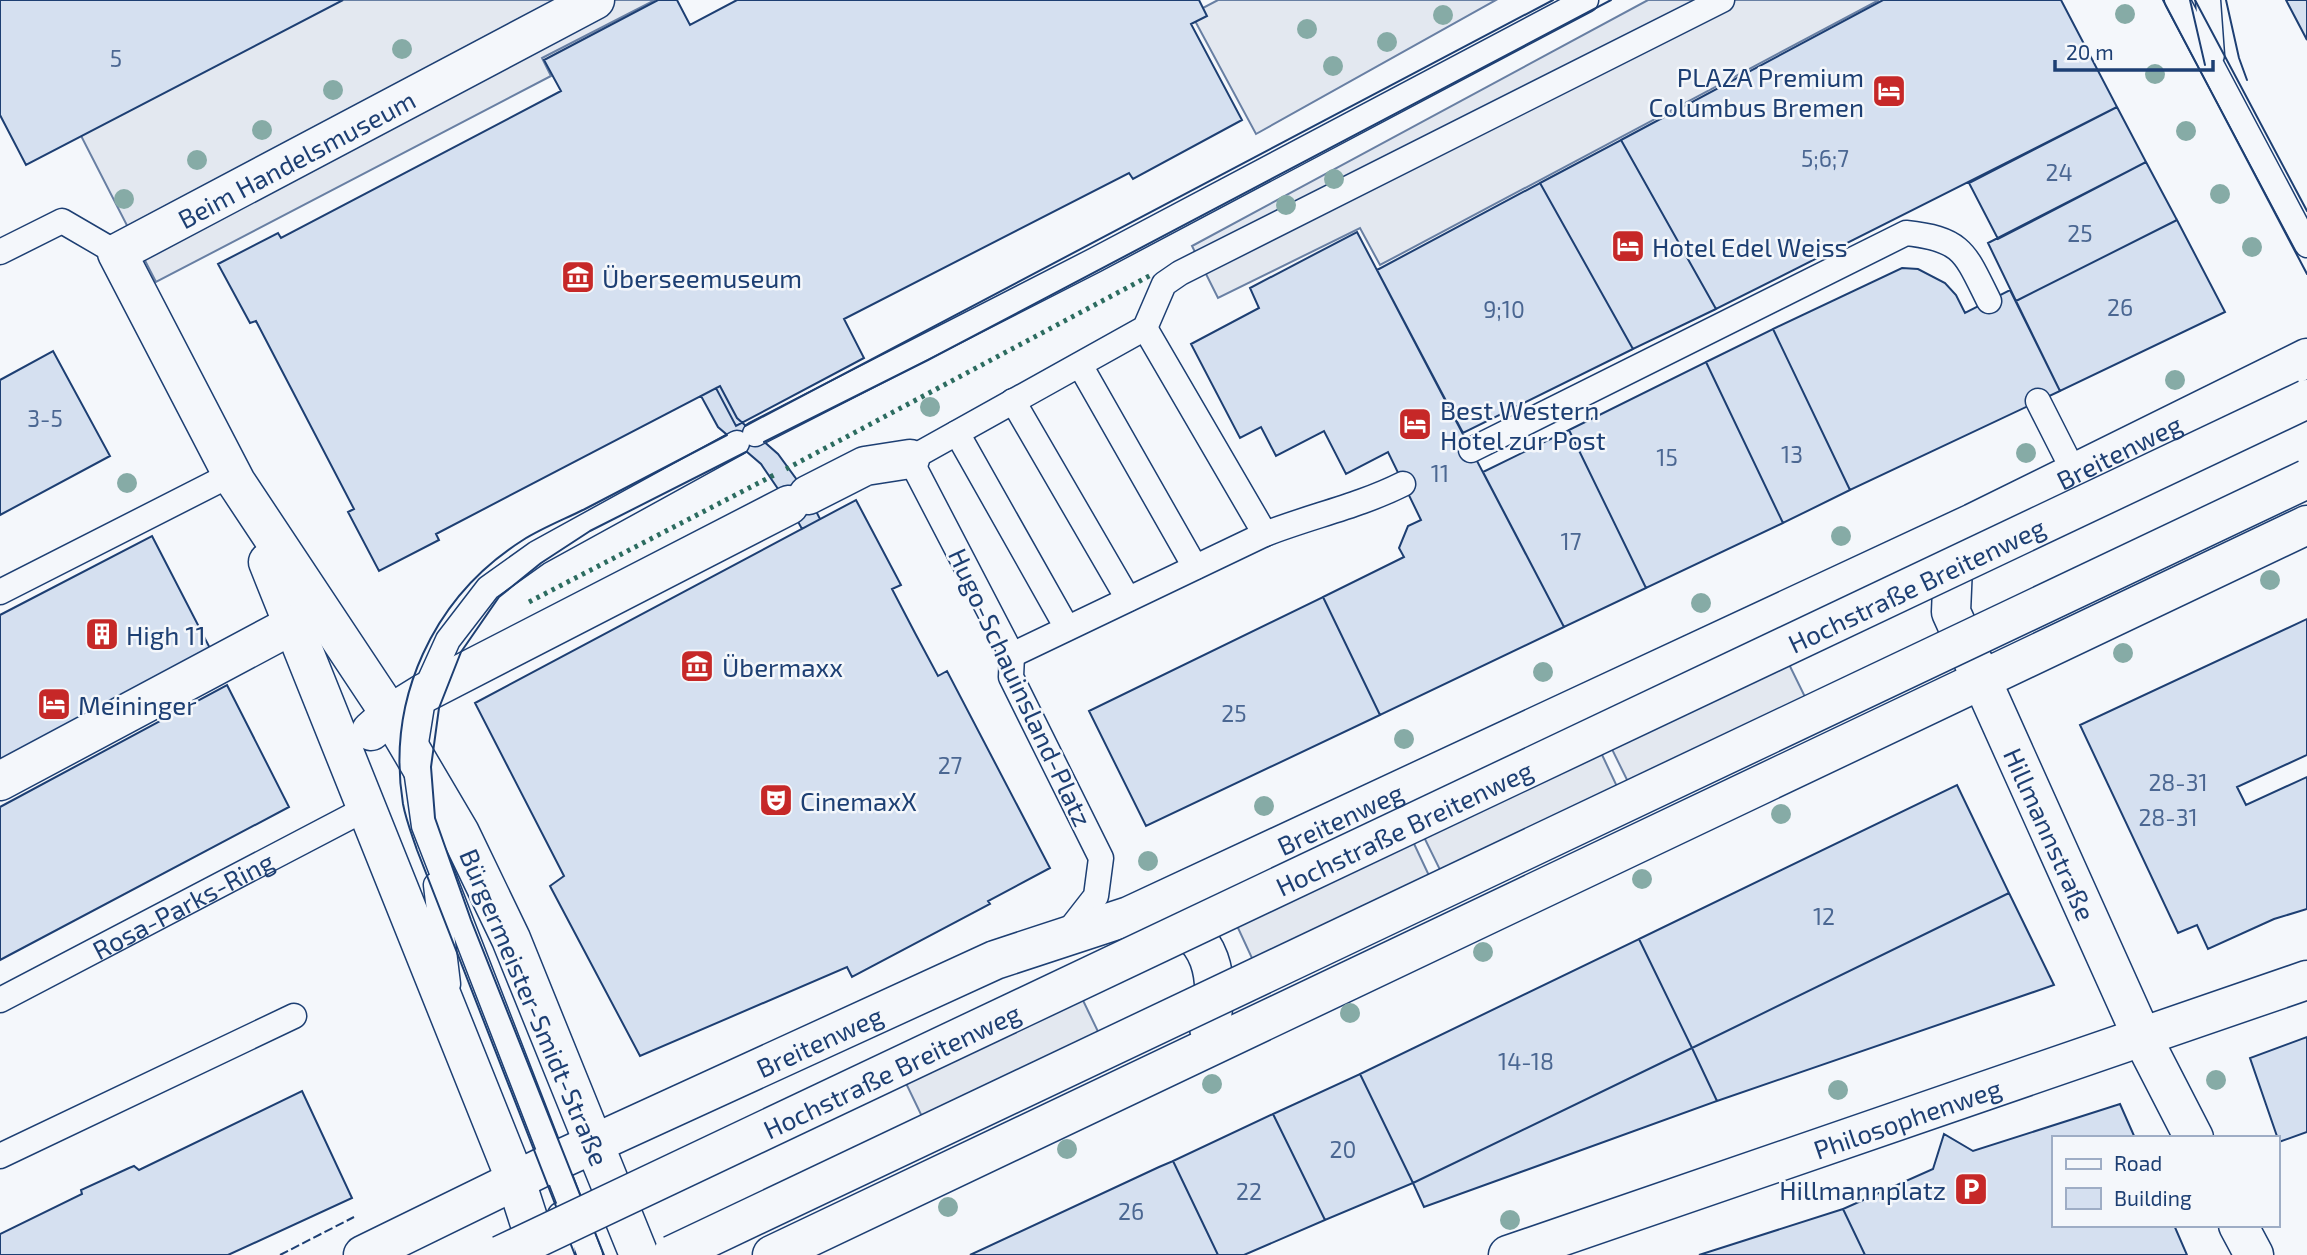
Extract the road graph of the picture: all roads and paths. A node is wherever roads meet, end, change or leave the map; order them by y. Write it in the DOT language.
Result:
graph roads {
  1 [pos="595,0"];
  2 [pos="1586,0"];
  3 [pos="1722,0"];
  4 [pos="2177,0"];
  5 [pos="2208,0"];
  6 [pos="2213,66"];
  7 [pos="2307,246"];
  8 [pos="0,252"];
  9 [pos="117,253"];
  10 [pos="1989,301"];
  11 [pos="1145,328"];
  12 [pos="2307,358"];
  13 [pos="1080,365"];
  14 [pos="2307,399"];
  15 [pos="1013,401"];
  16 [pos="2038,401"];
  17 [pos="957,433"];
  18 [pos="1471,450"];
  19 [pos="910,458"];
  20 [pos="2075,474"];
  21 [pos="234,478"];
  22 [pos="2307,479"];
  23 [pos="1403,484"];
  24 [pos="1973,523"];
  25 [pos="2307,525"];
  26 [pos="1265,534"];
  27 [pos="1195,567"];
  28 [pos="0,592"];
  29 [pos="1128,599"];
  30 [pos="294,624"];
  31 [pos="1068,628"];
  32 [pos="1012,655"];
  33 [pos="1981,678"];
  34 [pos="424,693"];
  35 [pos="390,714"];
  36 [pos="345,753"];
  37 [pos="414,755"];
  38 [pos="0,781"];
  39 [pos="367,808"];
  40 [pos="424,826"];
  41 [pos="1129,916"];
  42 [pos="1064,938"];
  43 [pos="2307,980"];
  44 [pos="0,1000"];
  45 [pos="294,1016"];
  46 [pos="452,1021"];
  47 [pos="2143,1039"];
  48 [pos="1202,1050"];
  49 [pos="2193,1136"];
  50 [pos="594,1144"];
  51 [pos="0,1156"];
  52 [pos="555,1163"];
  53 [pos="516,1181"];
  54 [pos="2239,1227"];
  55 [pos="363,1255"];
  56 [pos="500,1255"];
  57 [pos="540,1255"];
  58 [pos="563,1255"];
  59 [pos="590,1255"];
  60 [pos="639,1255"];
  61 [pos="672,1255"];
  62 [pos="772,1255"];
  63 [pos="1508,1255"];
  64 [pos="2254,1255"];
  1 -- 9 [label="main road, Beim Handelsmuseum"];
  2 -- 34 [label="lane"];
  3 -- 11 [label="lane"];
  4 -- 6 [label="lane"];
  5 -- 6 [label="lane"];
  6 -- 7 [label="lane"];
  8 -- 9 [label="lane"];
  9 -- 21 [label="main road, Bürgermeister-Smidt-Straße"];
  10 -- 18 [label="lane"];
  11 -- 13 [label="lane"];
  11 -- 26 [label="lane"];
  12 -- 20 [label="main road, Breitenweg"];
  13 -- 15 [label="lane"];
  13 -- 27 [label="lane"];
  14 -- 56 [label="main road, Hochstraße Breitenweg, bridge"];
  15 -- 17 [label="lane"];
  15 -- 29 [label="lane"];
  16 -- 20 [label="lane"];
  17 -- 19 [label="lane"];
  17 -- 31 [label="lane"];
  19 -- 32 [label="lane, Hugo-Schauinsland-Platz"];
  19 -- 34 [label="main road"];
  20 -- 24 [label="main road, Breitenweg"];
  21 -- 28 [label="lane"];
  21 -- 30 [label="main road, Bürgermeister-Smidt-Straße"];
  21 -- 35 [label="main road, Bürgermeister-Smidt-Straße"];
  22 -- 61 [label="main road, bridge"];
  23 -- 26 [label="lane"];
  24 -- 33 [label="main road, Hillmannstraße"];
  24 -- 41 [label="main road, Breitenweg"];
  25 -- 33 [label="main road"];
  26 -- 27 [label="lane"];
  27 -- 29 [label="lane"];
  29 -- 31 [label="lane"];
  30 -- 36 [label="main road, Bürgermeister-Smidt-Straße"];
  30 -- 38 [label="main road"];
  31 -- 32 [label="lane"];
  32 -- 42 [label="lane, Hugo-Schauinsland-Platz"];
  33 -- 47 [label="main road, Hillmannstraße"];
  33 -- 48 [label="main road"];
  34 -- 35 [label="main road"];
  34 -- 37 [label="lane"];
  35 -- 36 [label="main road"];
  35 -- 37 [label="main road, Bürgermeister-Smidt-Straße"];
  36 -- 39 [label="main road, Bürgermeister-Smidt-Straße"];
  37 -- 40 [label="lane"];
  37 -- 50 [label="main road, Bürgermeister-Smidt-Straße"];
  39 -- 44 [label="lane, Rosa-Parks-Ring"];
  39 -- 46 [label="main road, Bürgermeister-Smidt-Straße"];
  40 -- 46 [label="lane, Bürgermeister-Smidt-Straße"];
  40 -- 52 [label="lane"];
  41 -- 42 [label="main road, Breitenweg"];
  41 -- 48 [label="main road"];
  42 -- 50 [label="main road, Breitenweg"];
  43 -- 47 [label="main road, Philosophenweg"];
  45 -- 51 [label="lane"];
  46 -- 53 [label="main road, Bürgermeister-Smidt-Straße"];
  47 -- 49 [label="main road, Hillmannstraße"];
  47 -- 63 [label="main road, Philosophenweg"];
  48 -- 62 [label="main road"];
  50 -- 52 [label="main road, Breitenweg"];
  50 -- 60 [label="main road, Bürgermeister-Smidt-Straße"];
  52 -- 53 [label="main road, Breitenweg"];
  52 -- 58 [label="lane, Bürgermeister-Smidt-Straße"];
  52 -- 59 [label="lane"];
  53 -- 55 [label="main road, Breitenweg"];
  53 -- 57 [label="main road, Bürgermeister-Smidt-Straße"];
  54 -- 64 [label="main road"];
}
